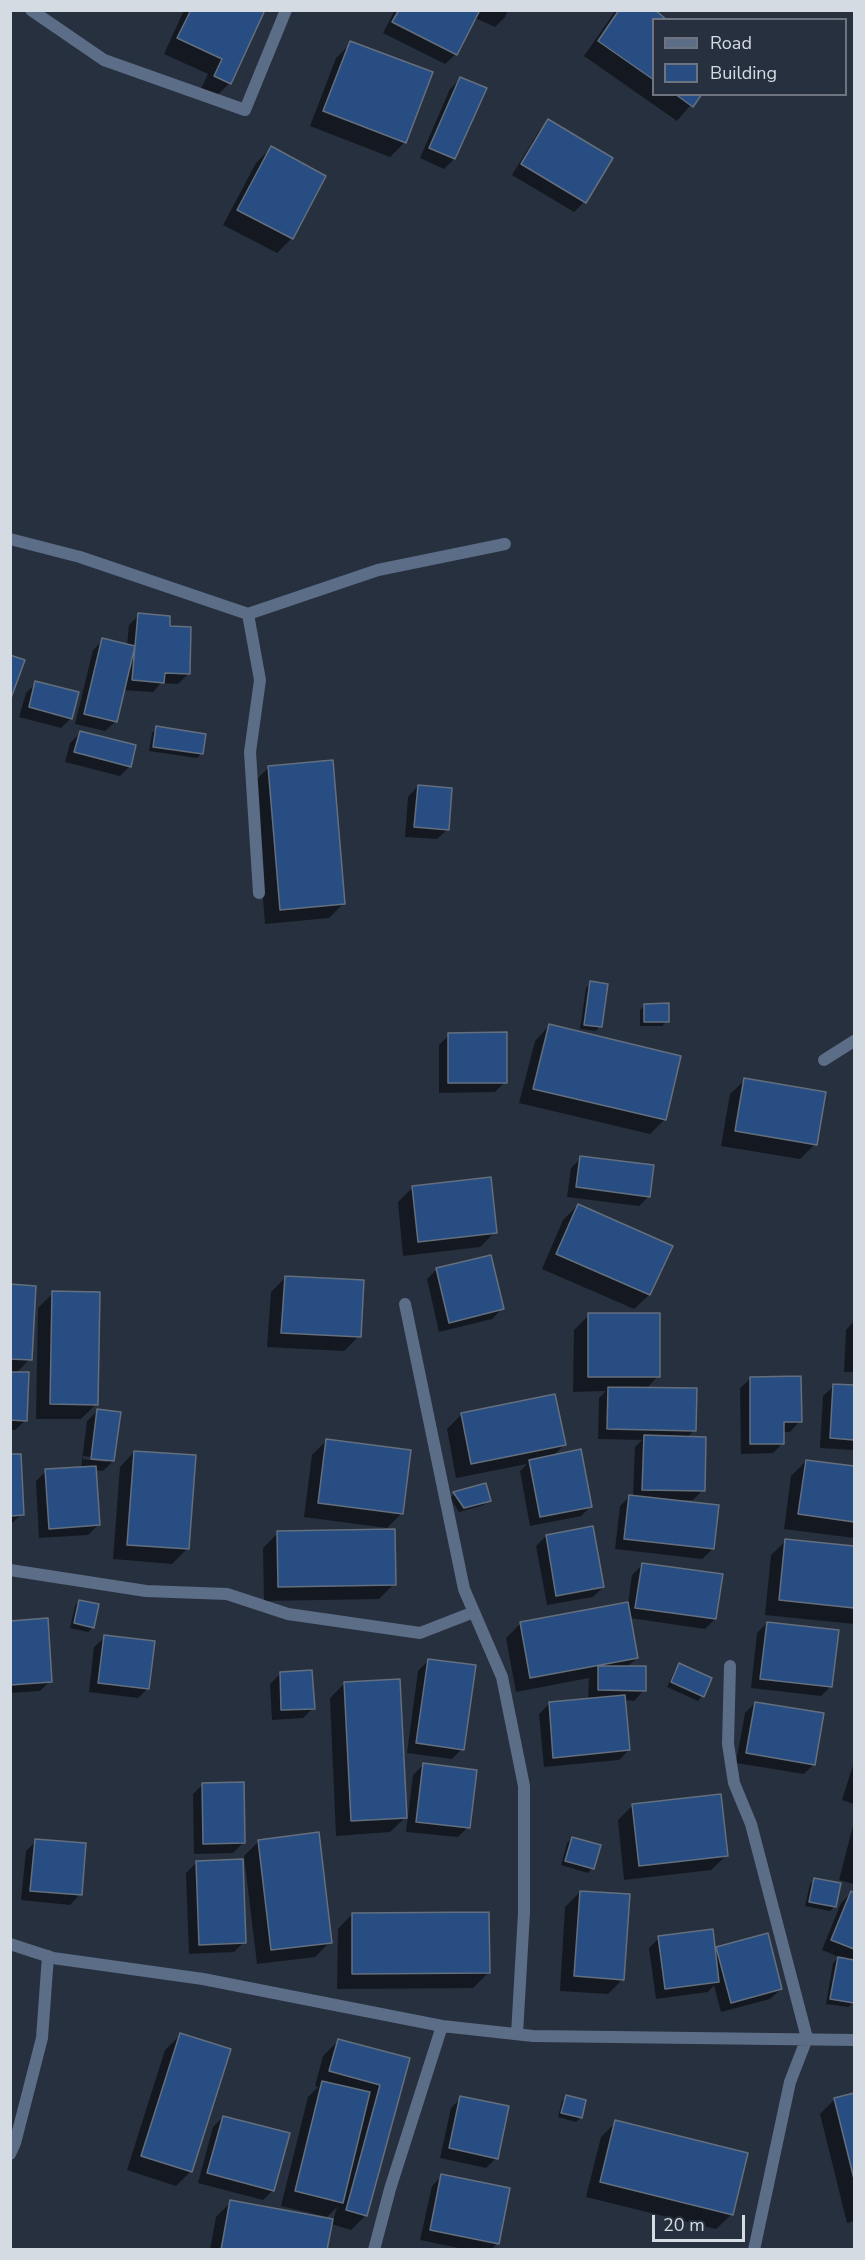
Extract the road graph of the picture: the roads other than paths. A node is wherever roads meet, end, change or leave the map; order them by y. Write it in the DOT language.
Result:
graph roads {
  1 [pos="31,10"];
  2 [pos="286,10"];
  3 [pos="10,539"];
  4 [pos="505,544"];
  5 [pos="248,614"];
  6 [pos="259,893"];
  7 [pos="855,1041"];
  8 [pos="824,1060"];
  9 [pos="405,1304"];
  10 [pos="10,1570"];
  11 [pos="474,1612"];
  12 [pos="730,1666"];
  13 [pos="10,1944"];
  14 [pos="48,1956"];
  15 [pos="442,2026"];
  16 [pos="517,2034"];
  17 [pos="807,2038"];
  18 [pos="855,2040"];
  19 [pos="10,2154"];
  20 [pos="374,2250"];
  21 [pos="754,2250"];
  1 -- 2 [label="street"];
  3 -- 5 [label="street"];
  4 -- 5 [label="street"];
  5 -- 6 [label="street"];
  7 -- 8 [label="street"];
  9 -- 11 [label="street"];
  10 -- 11 [label="street"];
  11 -- 16 [label="street"];
  12 -- 17 [label="street"];
  13 -- 14 [label="street"];
  14 -- 15 [label="street"];
  14 -- 19 [label="street"];
  15 -- 16 [label="street"];
  15 -- 20 [label="street"];
  16 -- 17 [label="street"];
  17 -- 18 [label="street"];
  17 -- 21 [label="street"];
}
